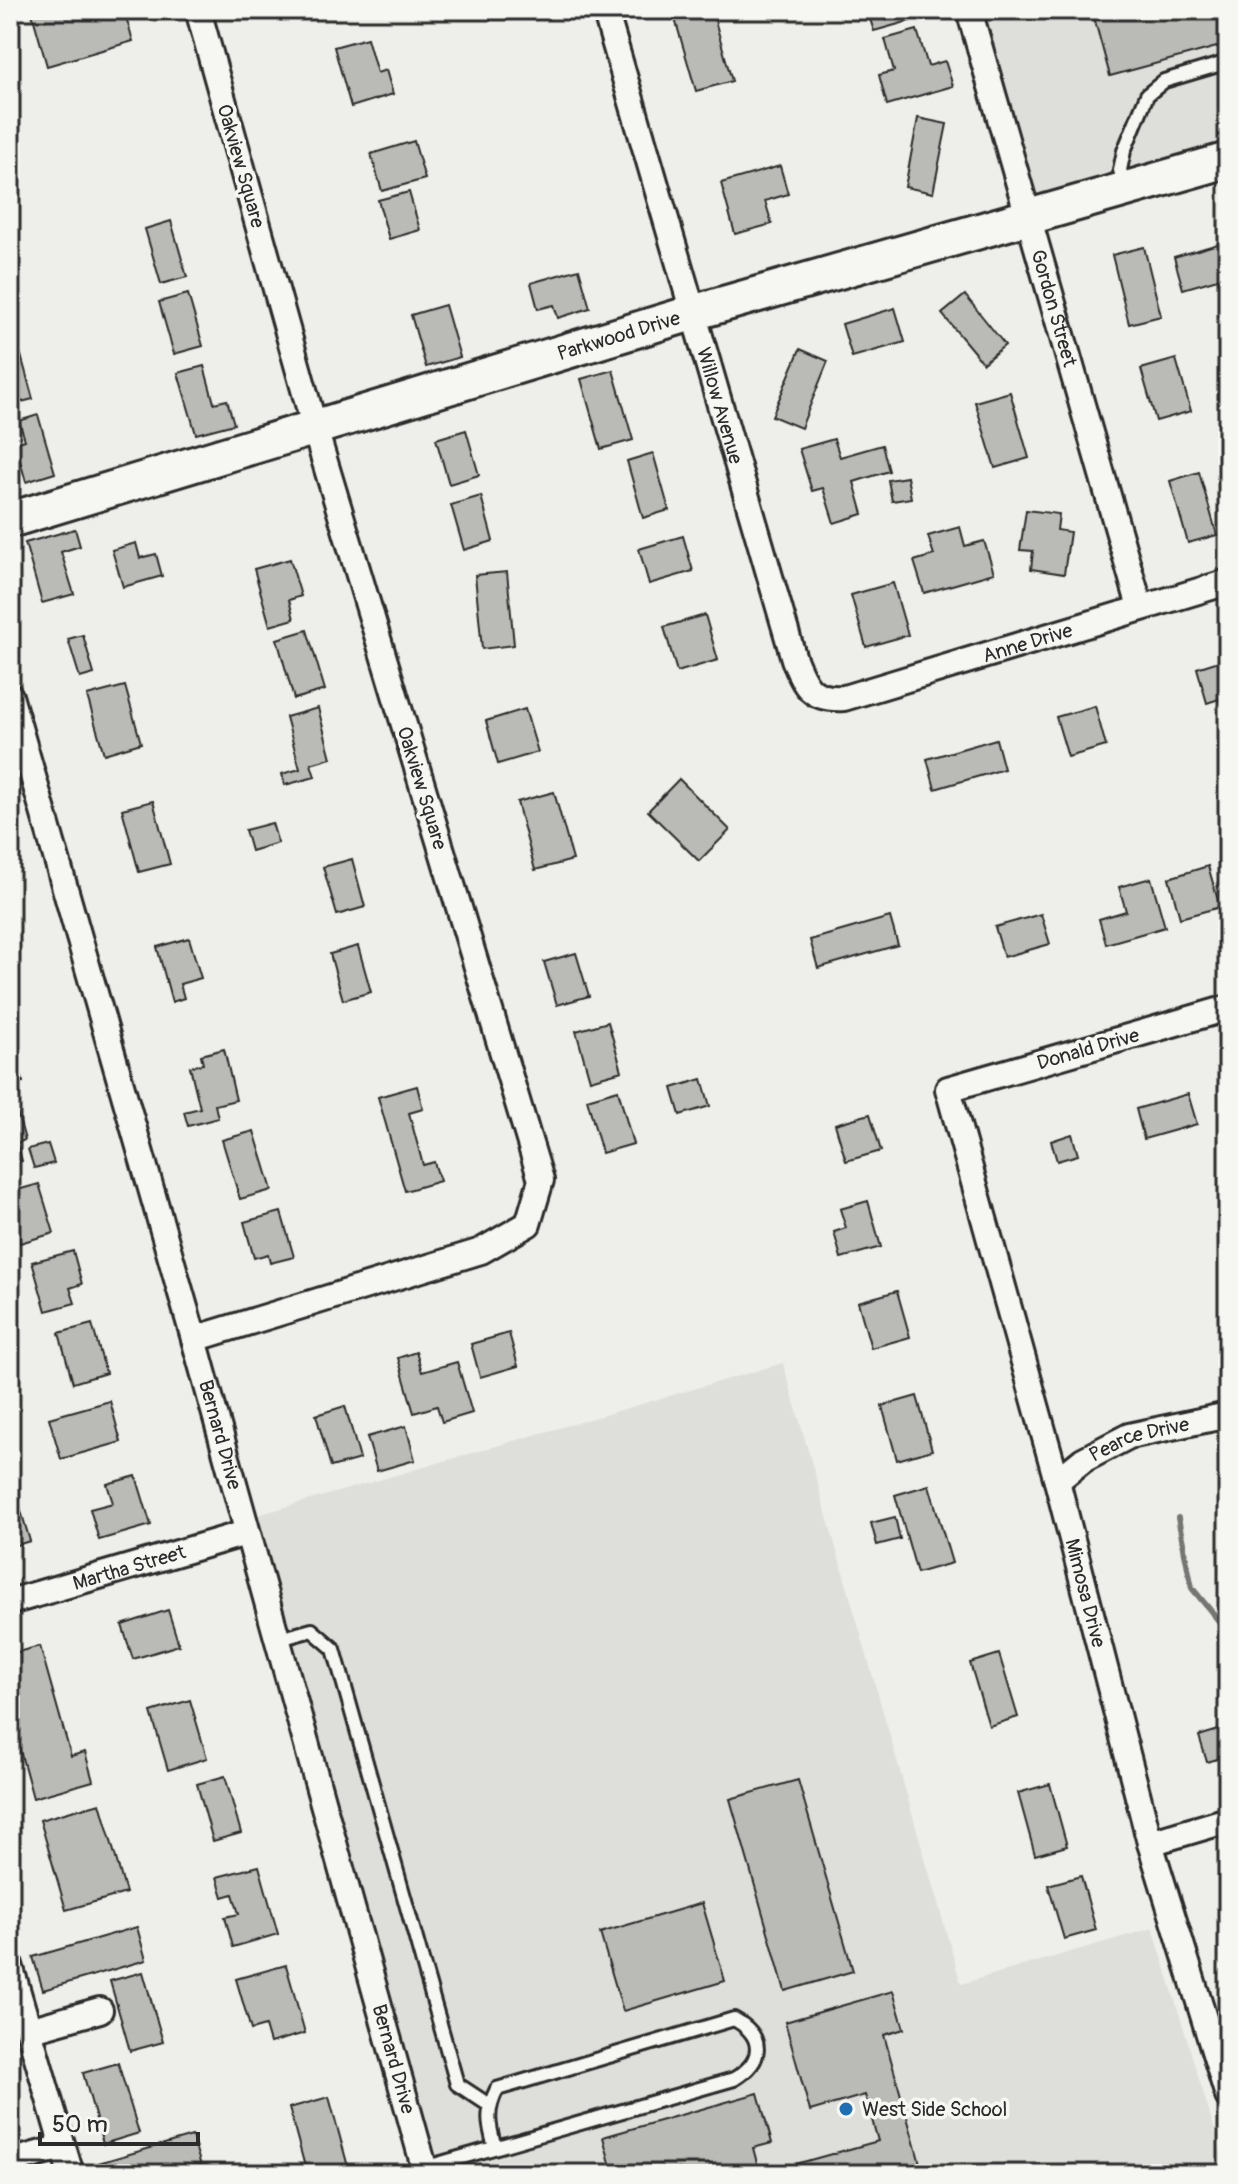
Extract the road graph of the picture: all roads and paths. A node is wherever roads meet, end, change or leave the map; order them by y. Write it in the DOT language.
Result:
graph roads {
  1 [pos="198,10"];
  2 [pos="605,10"];
  3 [pos="969,10"];
  4 [pos="1228,62"];
  5 [pos="1228,160"];
  6 [pos="1126,189"];
  7 [pos="1028,217"];
  8 [pos="692,313"];
  9 [pos="315,429"];
  10 [pos="10,520"];
  11 [pos="1228,582"];
  12 [pos="1140,607"];
  13 [pos="10,696"];
  14 [pos="824,699"];
  15 [pos="1228,1008"];
  16 [pos="948,1089"];
  17 [pos="194,1339"];
  18 [pos="1228,1415"];
  19 [pos="1057,1481"];
  20 [pos="246,1533"];
  21 [pos="10,1602"];
  22 [pos="276,1640"];
  23 [pos="1228,1820"];
  24 [pos="1150,1843"];
  25 [pos="10,1965"];
  26 [pos="100,2010"];
  27 [pos="29,2030"];
  28 [pos="1228,2096"];
  29 [pos="489,2105"];
  30 [pos="63,2147"];
  31 [pos="495,2147"];
  32 [pos="10,2162"];
  33 [pos="425,2171"];
  34 [pos="71,2174"];
  1 -- 9 [label="street, Oakview Square"];
  2 -- 8 [label="street, Willow Avenue"];
  3 -- 7 [label="street, Gordon Street"];
  4 -- 6 [label="lane"];
  5 -- 6 [label="street, Parkwood Drive"];
  6 -- 7 [label="street, Parkwood Drive"];
  7 -- 8 [label="street, Parkwood Drive"];
  7 -- 12 [label="street, Gordon Street"];
  8 -- 9 [label="street, Parkwood Drive"];
  8 -- 14 [label="street, Willow Avenue"];
  9 -- 10 [label="street, Parkwood Drive"];
  9 -- 17 [label="street, Oakview Square"];
  11 -- 12 [label="street, Anne Drive"];
  12 -- 14 [label="street, Anne Drive"];
  13 -- 17 [label="street, Bernard Drive"];
  15 -- 16 [label="street, Donald Drive"];
  16 -- 19 [label="street, Mimosa Drive"];
  17 -- 20 [label="street, Bernard Drive"];
  18 -- 19 [label="street, Pearce Drive"];
  19 -- 24 [label="street, Mimosa Drive"];
  20 -- 21 [label="street, Martha Street"];
  20 -- 22 [label="street, Bernard Drive"];
  22 -- 29 [label="lane"];
  22 -- 33 [label="street, Bernard Drive"];
  23 -- 24 [label="street"];
  24 -- 28 [label="street, Mimosa Drive"];
  25 -- 27 [label="street"];
  26 -- 27 [label="street"];
  27 -- 30 [label="street"];
  29 -- 31 [label="lane"];
  29 -- 31 [label="lane"];
  30 -- 32 [label="street"];
  30 -- 34 [label="street"];
  31 -- 33 [label="lane"];
}
